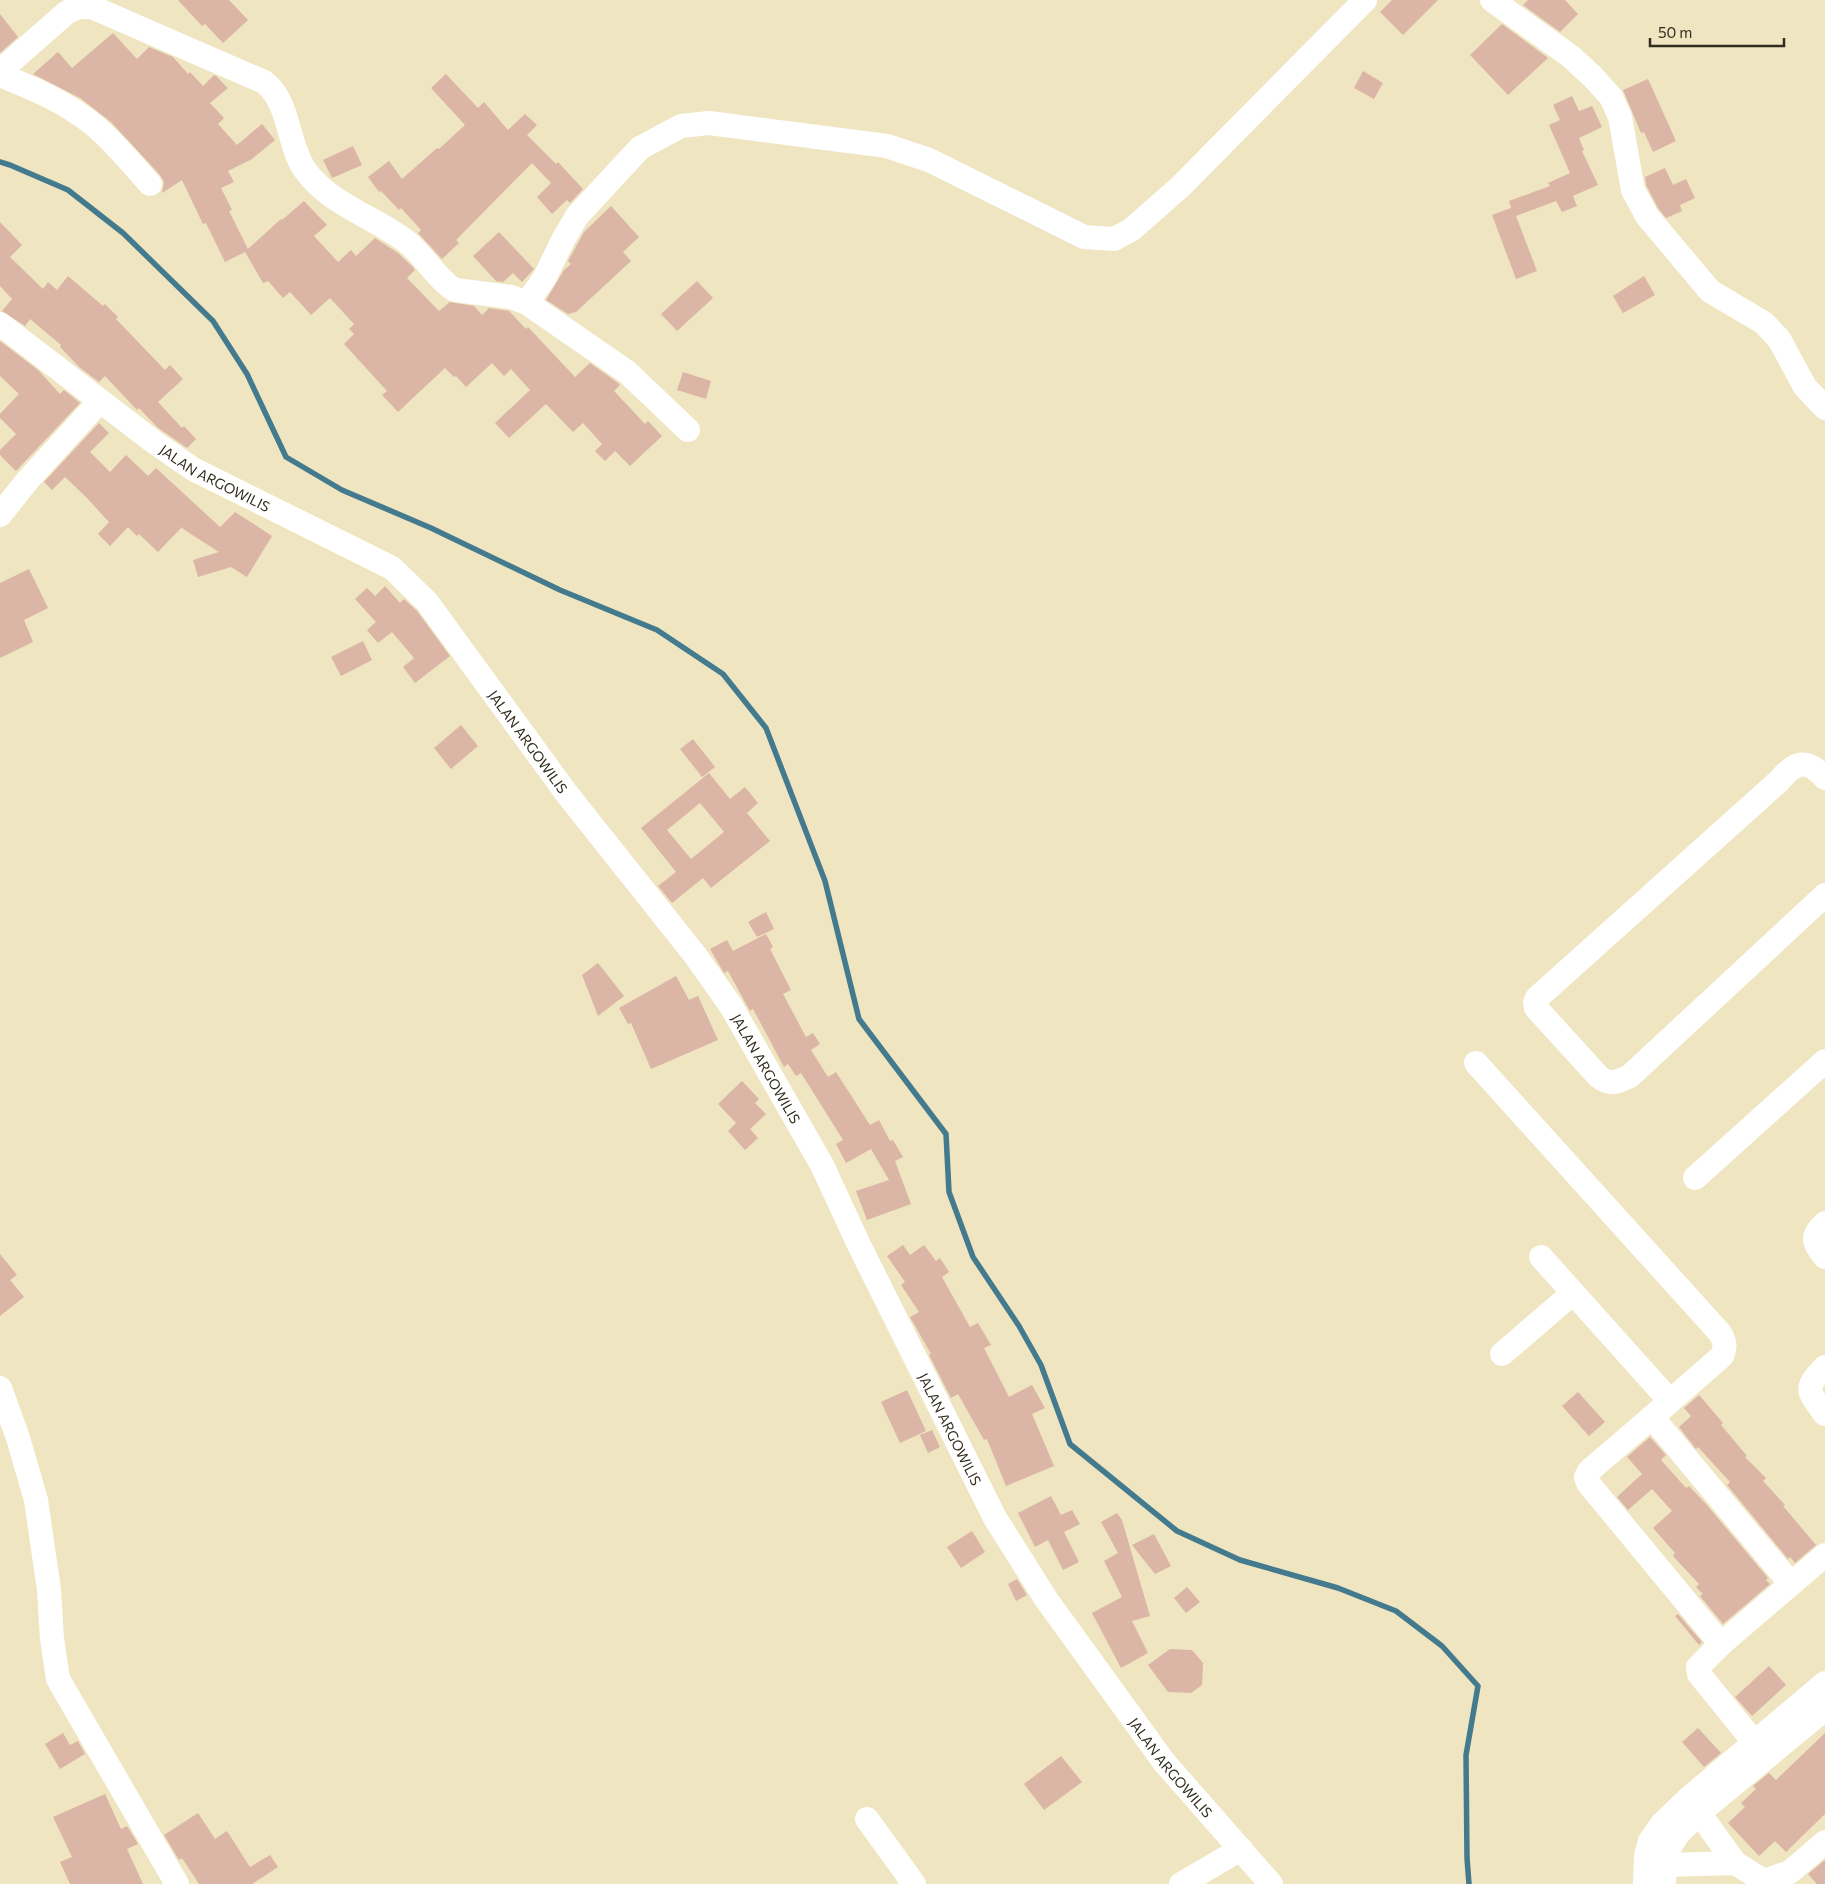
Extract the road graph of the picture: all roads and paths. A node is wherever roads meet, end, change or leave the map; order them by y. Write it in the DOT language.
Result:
graph roads {
  1 [pos="1365,0"];
  2 [pos="1492,0"];
  3 [pos="0,71"];
  4 [pos="0,75"];
  5 [pos="150,184"];
  6 [pos="527,303"];
  7 [pos="0,324"];
  8 [pos="100,401"];
  9 [pos="1825,408"];
  10 [pos="688,430"];
  11 [pos="1,513"];
  12 [pos="1825,778"];
  13 [pos="1825,895"];
  14 [pos="1825,1062"];
  15 [pos="1476,1063"];
  16 [pos="1696,1178"];
  17 [pos="1825,1223"];
  18 [pos="1541,1257"];
  19 [pos="1825,1257"];
  20 [pos="1573,1293"];
  21 [pos="1502,1354"];
  22 [pos="1825,1366"];
  23 [pos="0,1388"];
  24 [pos="1670,1402"];
  25 [pos="1825,1414"];
  26 [pos="1652,1417"];
  27 [pos="1825,1555"];
  28 [pos="1791,1584"];
  29 [pos="1721,1644"];
  30 [pos="1822,1697"];
  31 [pos="1754,1742"];
  32 [pos="1694,1806"];
  33 [pos="867,1819"];
  34 [pos="1825,1842"];
  35 [pos="1241,1849"];
  36 [pos="1735,1864"];
  37 [pos="1664,1874"];
  38 [pos="1795,1878"];
  39 [pos="1188,1880"];
  40 [pos="1764,1882"];
  41 [pos="177,1884"];
  42 [pos="914,1884"];
  43 [pos="1271,1884"];
  44 [pos="1645,1884"];
  1 -- 6 [label="street"];
  2 -- 9 [label="street"];
  3 -- 6 [label="street"];
  4 -- 5 [label="street"];
  6 -- 10 [label="street"];
  7 -- 8 [label="street, JALAN ARGOWILIS"];
  8 -- 11 [label="street"];
  8 -- 35 [label="street, JALAN ARGOWILIS"];
  12 -- 13 [label="street"];
  14 -- 16 [label="street"];
  15 -- 24 [label="street"];
  17 -- 19 [label="street"];
  18 -- 20 [label="street"];
  20 -- 21 [label="street"];
  20 -- 24 [label="street"];
  22 -- 25 [label="street"];
  23 -- 41 [label="street"];
  24 -- 26 [label="street"];
  26 -- 28 [label="street"];
  26 -- 29 [label="street"];
  27 -- 28 [label="street"];
  28 -- 29 [label="street"];
  29 -- 31 [label="street"];
  30 -- 31 [label="street"];
  30 -- 32 [label="street"];
  31 -- 32 [label="street"];
  32 -- 36 [label="street"];
  32 -- 37 [label="street"];
  32 -- 44 [label="street"];
  33 -- 42 [label="street"];
  34 -- 38 [label="street"];
  35 -- 39 [label="street"];
  35 -- 43 [label="street, JALAN ARGOWILIS"];
  36 -- 37 [label="street"];
  36 -- 40 [label="street"];
  38 -- 40 [label="street"];
}
